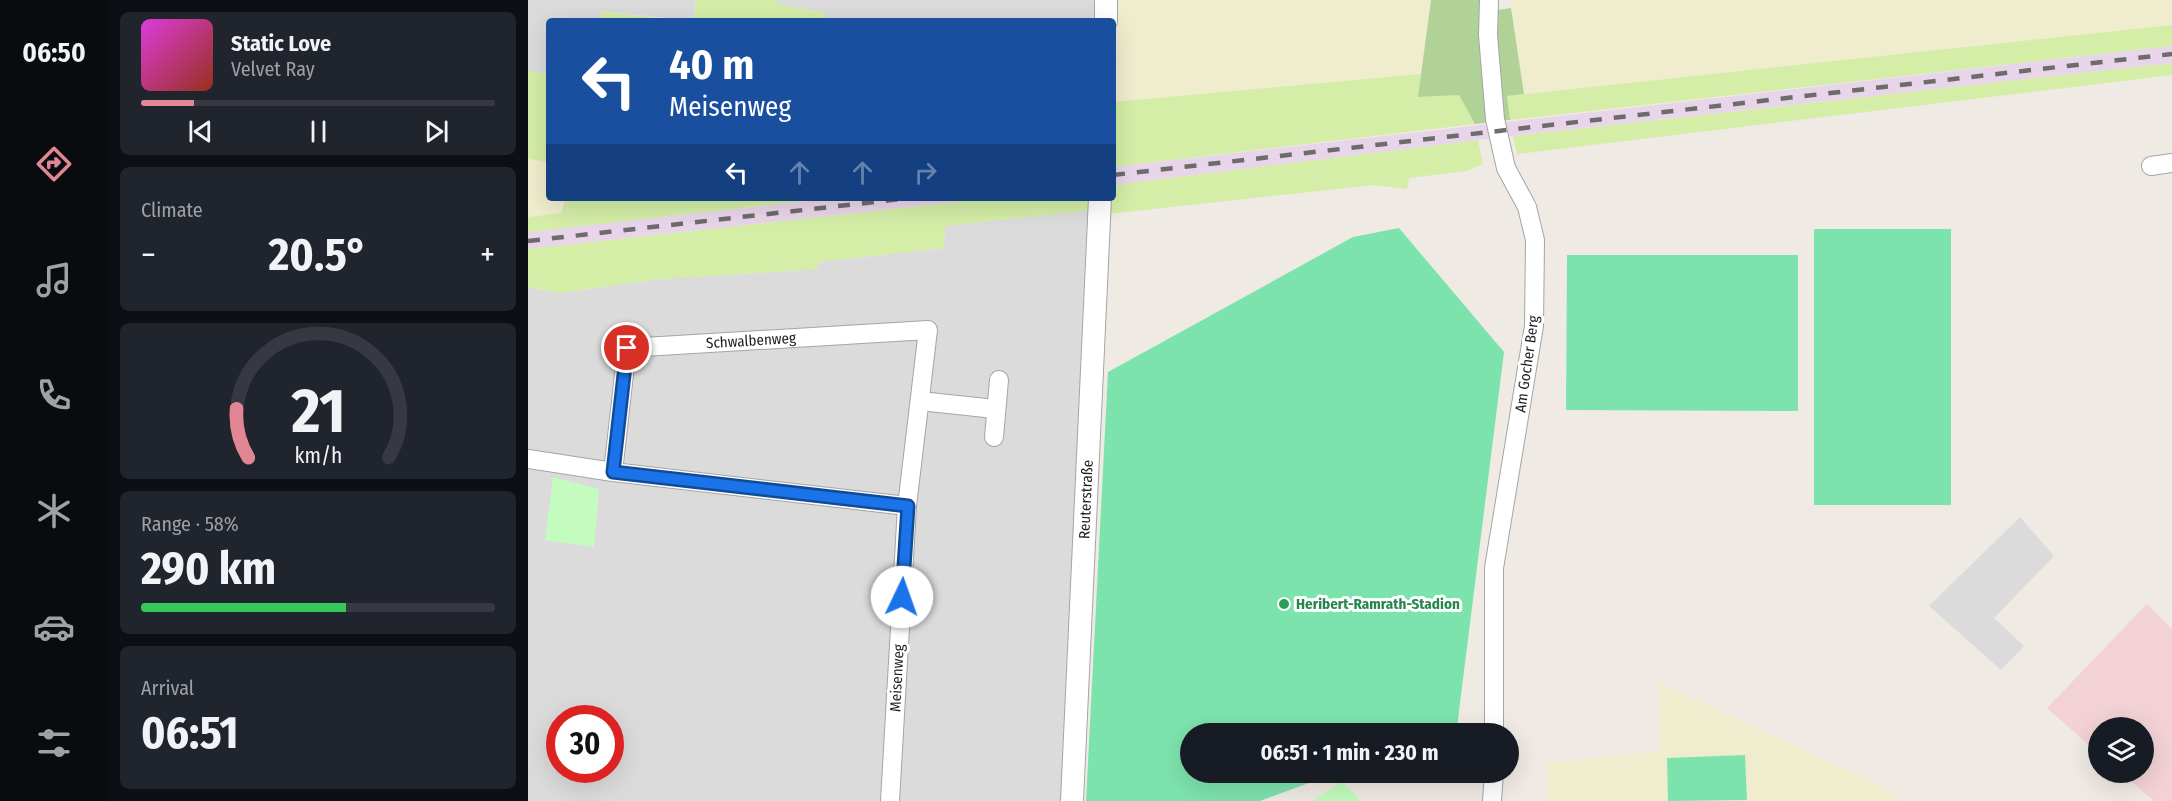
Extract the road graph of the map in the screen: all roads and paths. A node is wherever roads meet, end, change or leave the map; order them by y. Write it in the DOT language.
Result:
graph roads {
  1 [pos="1106,0"];
  2 [pos="1489,0"];
  3 [pos="1106,18"];
  4 [pos="2172,163"];
  5 [pos="2151,166"];
  6 [pos="1100,206"];
  7 [pos="999,380"];
  8 [pos="920,401"];
  9 [pos="995,409"];
  10 [pos="994,437"];
  11 [pos="528,459"];
  12 [pos="613,472"];
  13 [pos="908,506"];
  14 [pos="1494,723"];
  15 [pos="1493,783"];
  16 [pos="890,801"];
  17 [pos="1072,801"];
  18 [pos="1492,801"];
  1 -- 3 [label="street"];
  2 -- 14 [label="street, Am Gocher Berg"];
  4 -- 5 [label="street"];
  6 -- 17 [label="street, Reuterstraße"];
  7 -- 9 [label="street"];
  8 -- 9 [label="street"];
  8 -- 12 [label="street, Schwalbenweg"];
  8 -- 13 [label="street, Schwalbenweg"];
  9 -- 10 [label="street"];
  11 -- 12 [label="street"];
  12 -- 13 [label="street"];
  13 -- 16 [label="street, Meisenweg"];
  15 -- 18 [label="street"];
}
